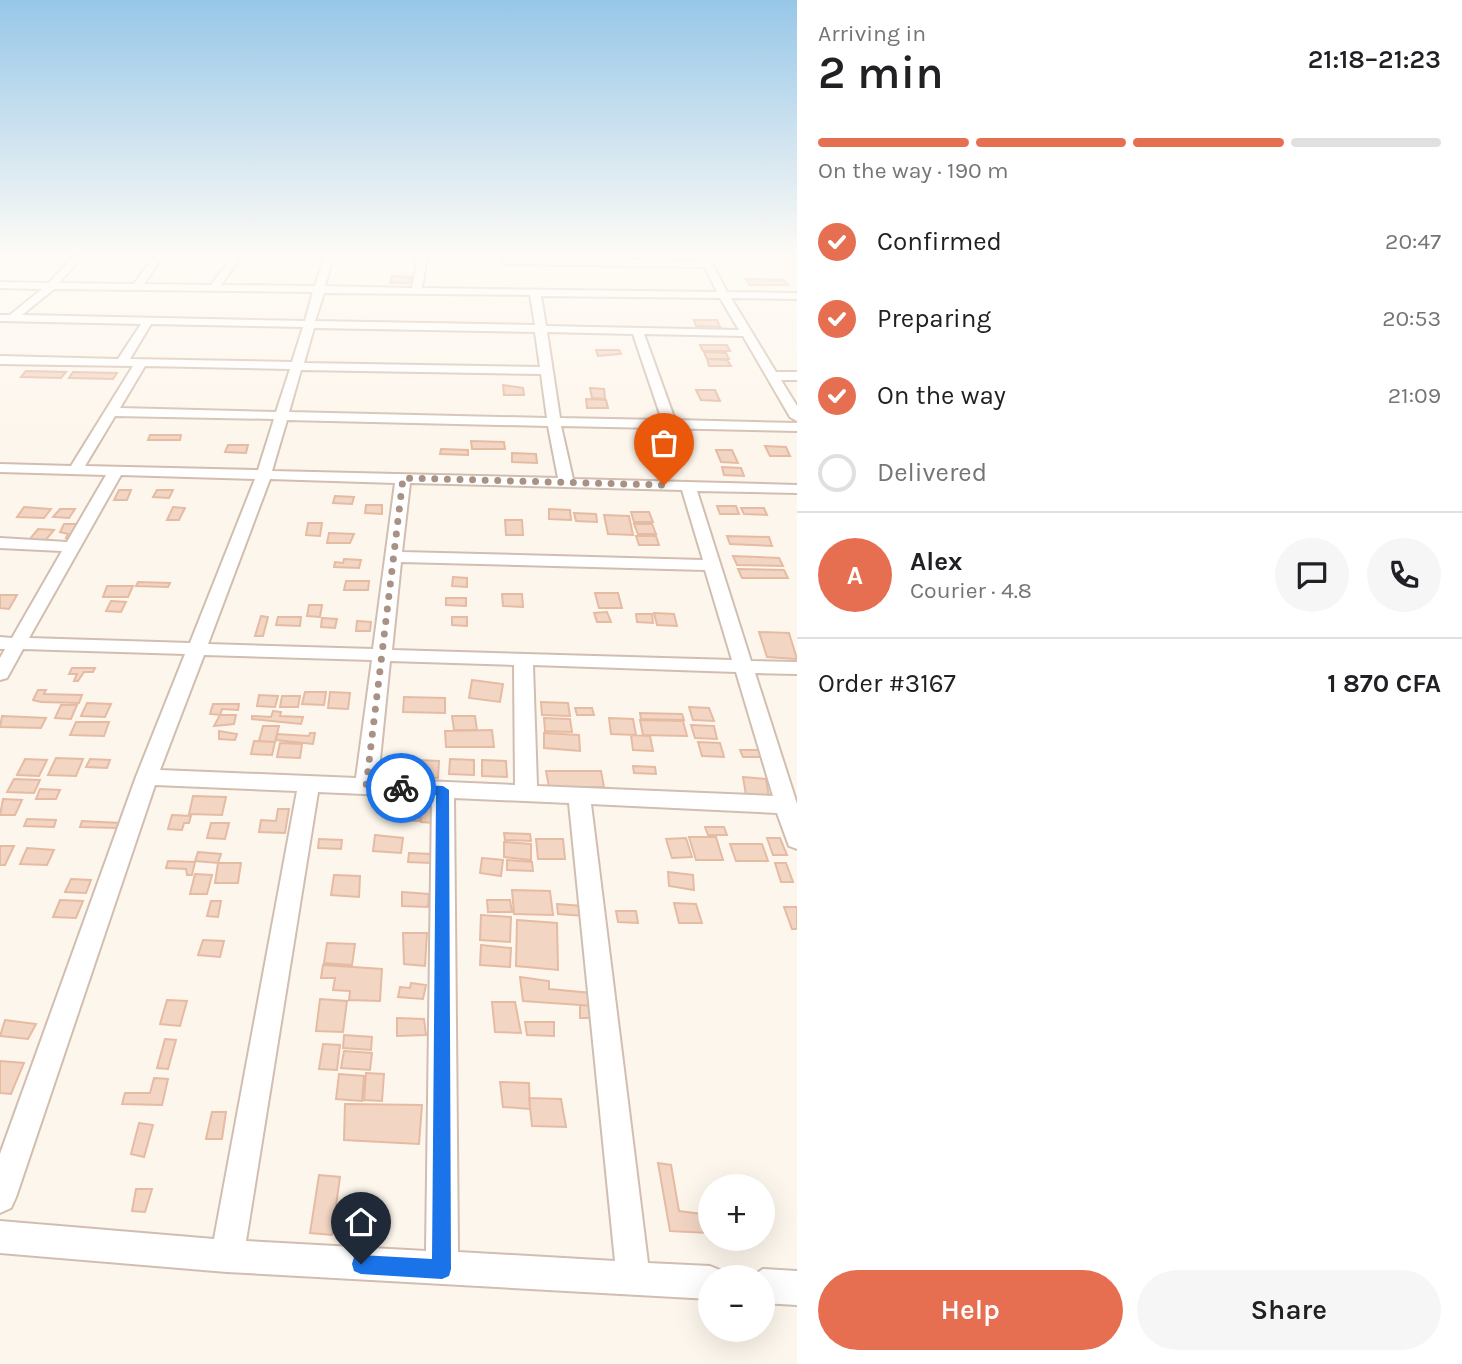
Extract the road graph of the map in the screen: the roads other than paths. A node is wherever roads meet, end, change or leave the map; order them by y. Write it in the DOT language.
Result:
graph roads {
  1 [pos="6,318"];
  2 [pos="311,318"];
  3 [pos="539,318"];
  4 [pos="737,318"];
  5 [pos="148,321"];
  6 [pos="309,324"];
  7 [pos="541,328"];
  8 [pos="0,330"];
  9 [pos="637,330"];
  10 [pos="746,333"];
  11 [pos="0,360"];
  12 [pos="122,362"];
  13 [pos="141,363"];
  14 [pos="297,365"];
  15 [pos="548,371"];
  16 [pos="772,376"];
  17 [pos="797,376"];
  18 [pos="111,412"];
  19 [pos="281,416"];
  20 [pos="797,417"];
  21 [pos="554,422"];
  22 [pos="670,424"];
  23 [pos="797,427"];
  24 [pos="0,468"];
  25 [pos="75,470"];
  26 [pos="116,471"];
  27 [pos="264,475"];
  28 [pos="403,478"];
  29 [pos="566,481"];
  30 [pos="688,485"];
  31 [pos="797,489"];
  32 [pos="0,544"];
  33 [pos="72,547"];
  34 [pos="394,557"];
  35 [pos="712,565"];
  36 [pos="9,643"];
  37 [pos="196,651"];
  38 [pos="382,653"];
  39 [pos="523,658"];
  40 [pos="743,666"];
  41 [pos="797,668"];
  42 [pos="0,674"];
  43 [pos="147,777"];
  44 [pos="309,785"];
  45 [pos="366,787"];
  46 [pos="443,790"];
  47 [pos="526,794"];
  48 [pos="579,796"];
  49 [pos="786,805"];
  50 [pos="797,840"];
  51 [pos="0,1197"];
  52 [pos="0,1237"];
  53 [pos="227,1256"];
  54 [pos="442,1269"];
  55 [pos="633,1278"];
  56 [pos="698,1282"];
  57 [pos="775,1287"];
  58 [pos="797,1288"];
  1 -- 5 [label="street"];
  1 -- 8 [label="street"];
  2 -- 6 [label="street"];
  3 -- 7 [label="street"];
  4 -- 10 [label="street"];
  5 -- 6 [label="street"];
  5 -- 12 [label="street"];
  6 -- 7 [label="street"];
  6 -- 14 [label="street"];
  7 -- 9 [label="street"];
  7 -- 15 [label="street"];
  9 -- 10 [label="street"];
  9 -- 22 [label="street"];
  10 -- 16 [label="street"];
  11 -- 12 [label="street"];
  12 -- 13 [label="street"];
  13 -- 14 [label="street"];
  13 -- 18 [label="street"];
  14 -- 15 [label="street"];
  14 -- 19 [label="street"];
  15 -- 21 [label="street"];
  16 -- 17 [label="street"];
  16 -- 20 [label="street"];
  18 -- 19 [label="street"];
  18 -- 25 [label="street"];
  19 -- 21 [label="street"];
  19 -- 27 [label="street"];
  21 -- 22 [label="street"];
  21 -- 29 [label="street"];
  22 -- 23 [label="street"];
  24 -- 25 [label="street"];
  25 -- 26 [label="street"];
  26 -- 27 [label="street"];
  26 -- 33 [label="street"];
  27 -- 28 [label="street"];
  27 -- 37 [label="street"];
  28 -- 29 [label="street"];
  28 -- 34 [label="street"];
  29 -- 30 [label="street"];
  30 -- 31 [label="street"];
  30 -- 35 [label="street"];
  32 -- 33 [label="street"];
  33 -- 36 [label="street"];
  34 -- 35 [label="street"];
  34 -- 38 [label="street"];
  35 -- 40 [label="street"];
  36 -- 37 [label="street"];
  36 -- 42 [label="street"];
  37 -- 38 [label="street"];
  37 -- 43 [label="street"];
  38 -- 39 [label="street"];
  38 -- 45 [label="street"];
  39 -- 40 [label="street"];
  39 -- 47 [label="street"];
  40 -- 41 [label="street"];
  40 -- 49 [label="street"];
  43 -- 44 [label="street"];
  43 -- 51 [label="street"];
  44 -- 45 [label="street"];
  44 -- 53 [label="street"];
  45 -- 46 [label="street"];
  46 -- 47 [label="street"];
  46 -- 54 [label="street"];
  47 -- 48 [label="street"];
  48 -- 49 [label="street"];
  48 -- 55 [label="street"];
  49 -- 50 [label="street"];
  52 -- 53 [label="street"];
  53 -- 54 [label="street"];
  54 -- 55 [label="street"];
  55 -- 56 [label="street"];
  57 -- 58 [label="street"];
}
